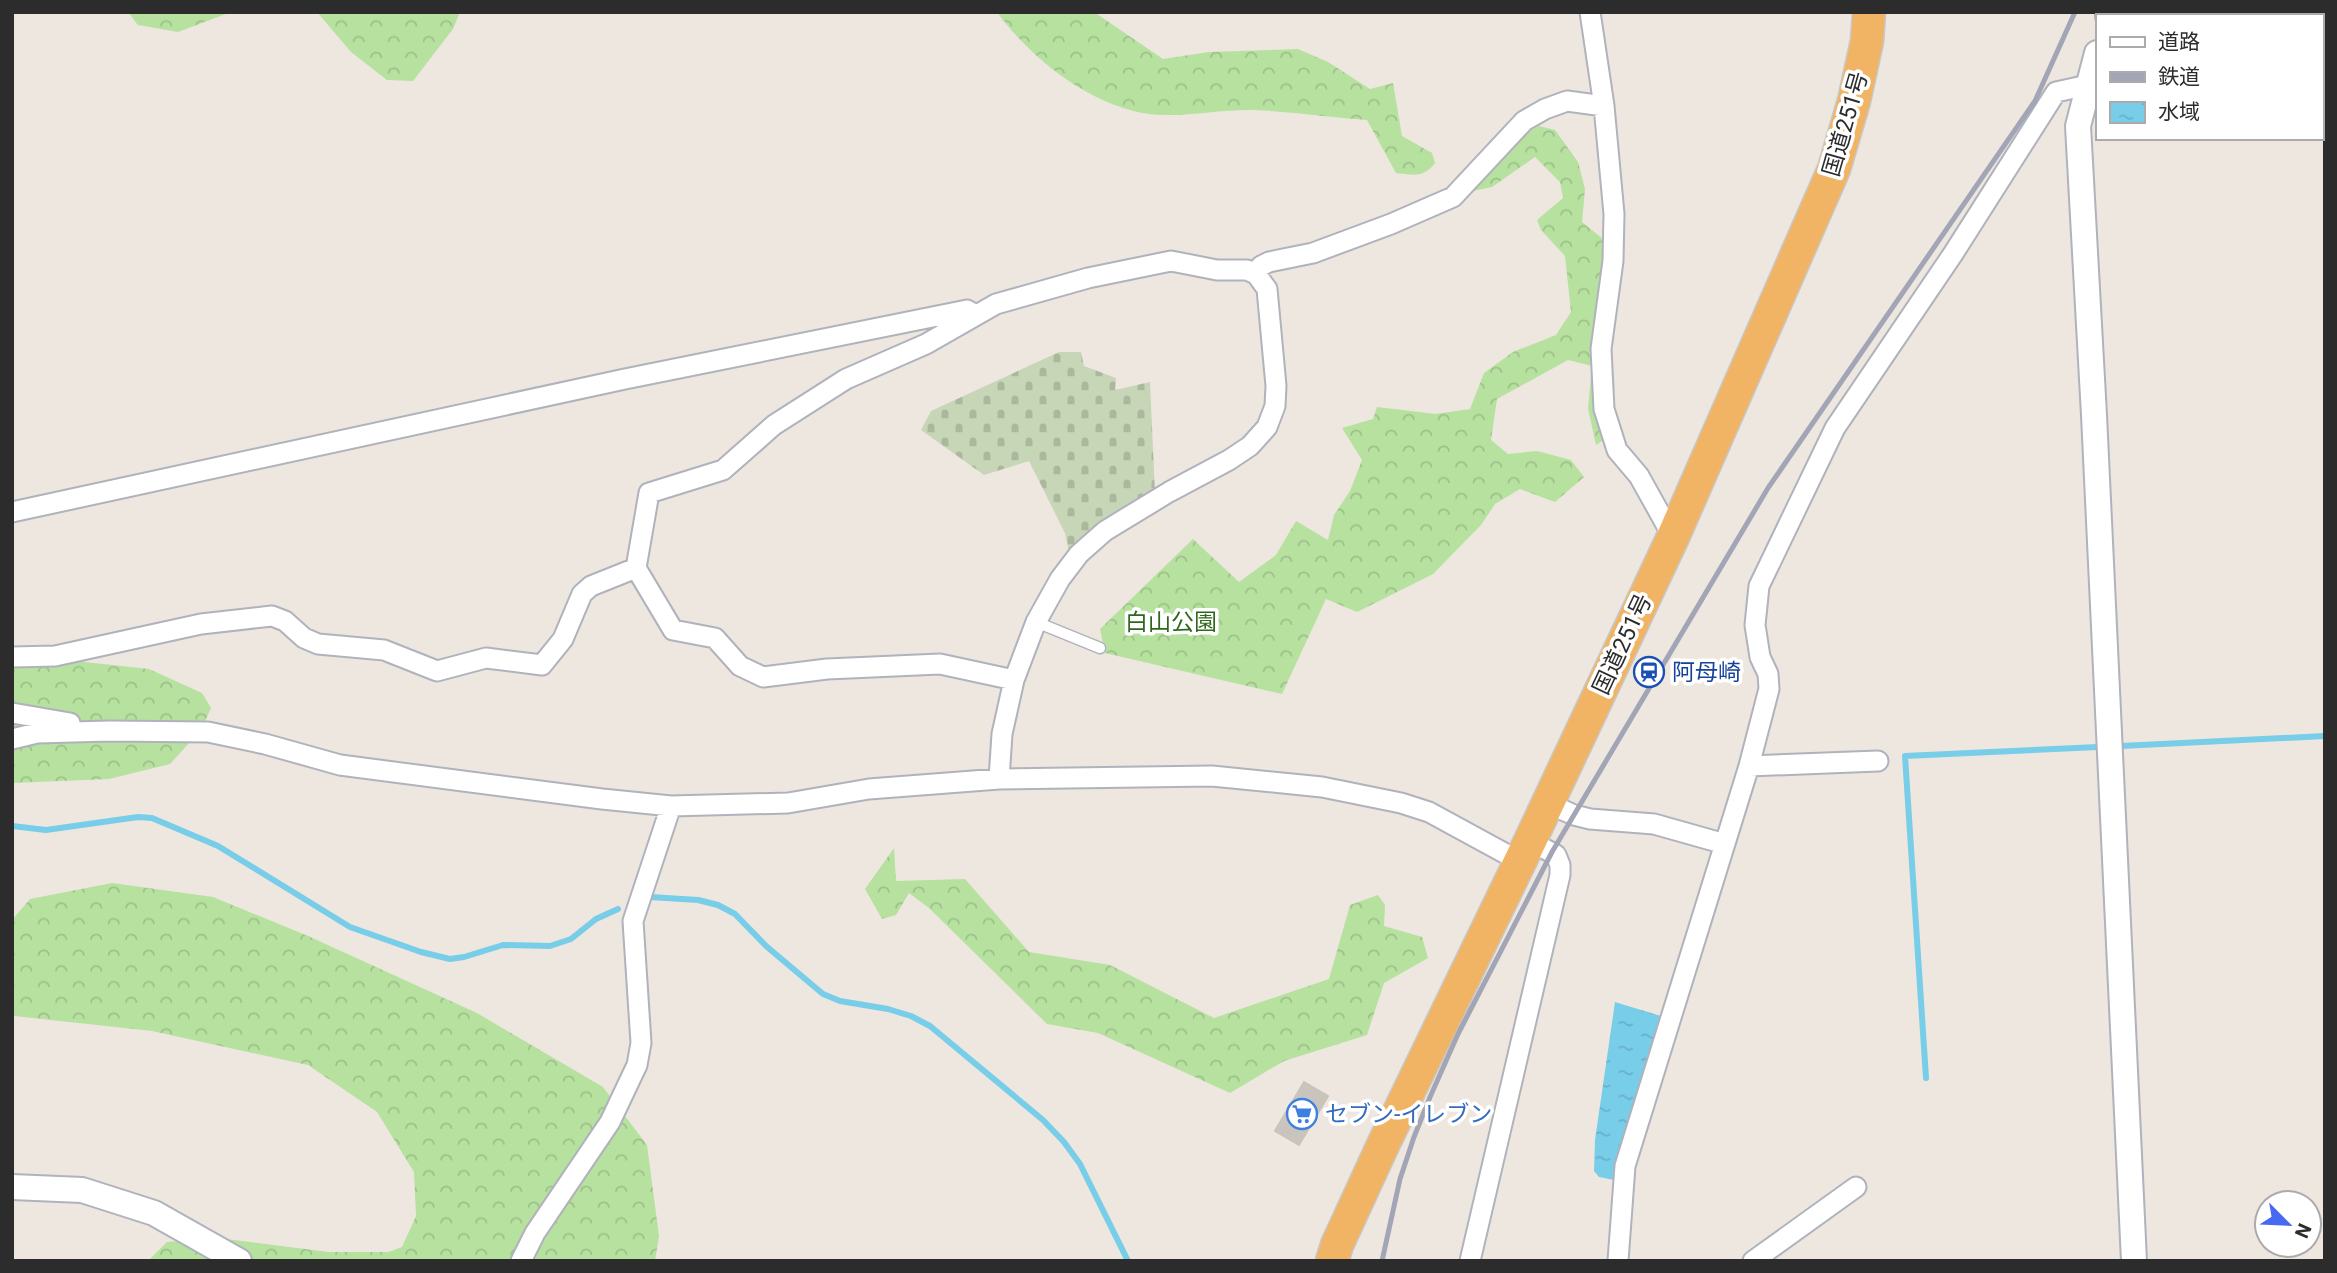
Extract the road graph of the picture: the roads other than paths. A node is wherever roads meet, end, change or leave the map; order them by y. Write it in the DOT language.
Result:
graph roads {
  1 [pos="1590,12"];
  2 [pos="1869,12"];
  3 [pos="2096,57"];
  4 [pos="2088,85"];
  5 [pos="1604,106"];
  6 [pos="1256,274"];
  7 [pos="976,315"];
  8 [pos="12,512"];
  9 [pos="1673,537"];
  10 [pos="636,568"];
  11 [pos="1036,622"];
  12 [pos="1100,648"];
  13 [pos="12,657"];
  14 [pos="1014,680"];
  15 [pos="12,713"];
  16 [pos="109,730"];
  17 [pos="12,739"];
  18 [pos="1878,761"];
  19 [pos="1749,766"];
  20 [pos="999,779"];
  21 [pos="1547,803"];
  22 [pos="671,806"];
  23 [pos="1725,844"];
  24 [pos="1525,851"];
  25 [pos="1856,1187"];
  26 [pos="12,1188"];
  27 [pos="239,1261"];
  28 [pos="522,1261"];
  29 [pos="1332,1261"];
  30 [pos="1469,1261"];
  31 [pos="1618,1261"];
  32 [pos="1753,1261"];
  33 [pos="2134,1261"];
  1 -- 5 [label="street"];
  2 -- 9 [label="highway, 国道251号"];
  3 -- 4 [label="street"];
  4 -- 19 [label="street"];
  4 -- 33 [label="street"];
  5 -- 6 [label="street"];
  5 -- 9 [label="street"];
  6 -- 7 [label="street"];
  6 -- 11 [label="street"];
  7 -- 8 [label="street"];
  7 -- 10 [label="street"];
  9 -- 21 [label="highway, 国道251号"];
  10 -- 13 [label="street"];
  10 -- 14 [label="street"];
  11 -- 12 [label="lane"];
  11 -- 14 [label="street"];
  14 -- 20 [label="street"];
  15 -- 16 [label="street"];
  16 -- 17 [label="street"];
  16 -- 22 [label="street"];
  18 -- 19 [label="street"];
  19 -- 23 [label="street"];
  20 -- 22 [label="street"];
  20 -- 24 [label="street"];
  21 -- 23 [label="street"];
  21 -- 24 [label="highway, 国道251号"];
  22 -- 28 [label="street"];
  23 -- 31 [label="street"];
  24 -- 29 [label="highway, 国道251号"];
  24 -- 30 [label="street"];
  25 -- 32 [label="street"];
  26 -- 27 [label="street"];
}
